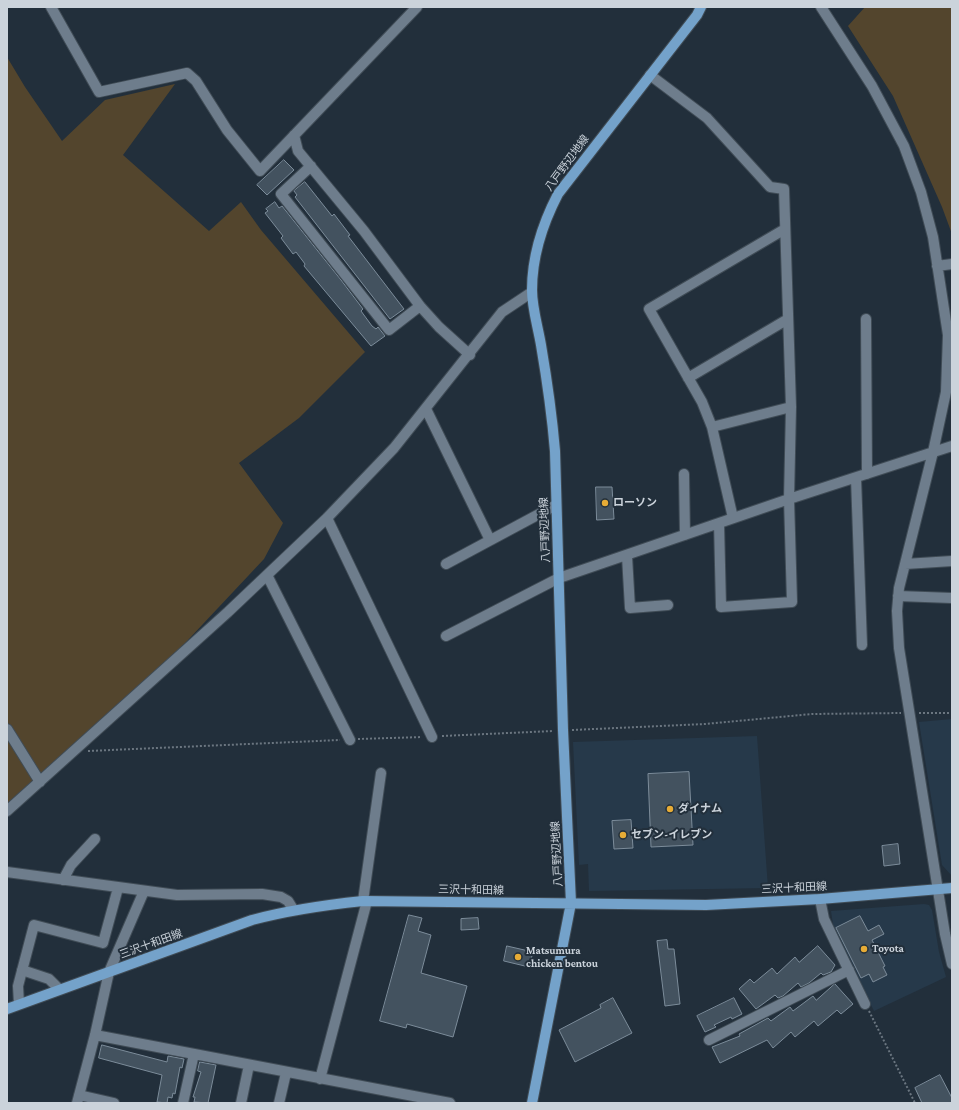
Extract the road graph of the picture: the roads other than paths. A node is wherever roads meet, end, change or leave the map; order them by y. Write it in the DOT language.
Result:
graph roads {
  1 [pos="51,7"];
  2 [pos="417,7"];
  3 [pos="701,7"];
  4 [pos="821,7"];
  5 [pos="650,75"];
  6 [pos="294,134"];
  7 [pos="311,166"];
  8 [pos="785,229"];
  9 [pos="952,264"];
  10 [pos="937,266"];
  11 [pos="532,292"];
  12 [pos="420,306"];
  13 [pos="788,319"];
  14 [pos="866,319"];
  15 [pos="950,336"];
  16 [pos="470,355"];
  17 [pos="688,378"];
  18 [pos="791,407"];
  19 [pos="426,408"];
  20 [pos="712,427"];
  21 [pos="952,446"];
  22 [pos="934,452"];
  23 [pos="684,474"];
  24 [pos="867,474"];
  25 [pos="856,478"];
  26 [pos="789,499"];
  27 [pos="556,505"];
  28 [pos="327,518"];
  29 [pos="733,518"];
  30 [pos="719,523"];
  31 [pos="686,535"];
  32 [pos="490,540"];
  33 [pos="627,556"];
  34 [pos="952,561"];
  35 [pos="446,564"];
  36 [pos="905,564"];
  37 [pos="267,575"];
  38 [pos="559,578"];
  39 [pos="898,596"];
  40 [pos="952,598"];
  41 [pos="668,605"];
  42 [pos="446,636"];
  43 [pos="862,645"];
  44 [pos="7,729"];
  45 [pos="432,737"];
  46 [pos="350,740"];
  47 [pos="381,773"];
  48 [pos="40,782"];
  49 [pos="7,811"];
  50 [pos="95,839"];
  51 [pos="7,872"];
  52 [pos="63,880"];
  53 [pos="118,888"];
  54 [pos="952,888"];
  55 [pos="937,889"];
  56 [pos="144,891"];
  57 [pos="820,899"];
  58 [pos="365,901"];
  59 [pos="571,903"];
  60 [pos="293,909"];
  61 [pos="952,964"];
  62 [pos="22,970"];
  63 [pos="849,970"];
  64 [pos="109,972"];
  65 [pos="59,989"];
  66 [pos="19,1004"];
  67 [pos="865,1004"];
  68 [pos="7,1009"];
  69 [pos="95,1035"];
  70 [pos="710,1040"];
  71 [pos="194,1054"];
  72 [pos="249,1065"];
  73 [pos="286,1072"];
  74 [pos="320,1079"];
  75 [pos="78,1099"];
  76 [pos="114,1103"];
  77 [pos="183,1103"];
  78 [pos="241,1103"];
  79 [pos="279,1103"];
  80 [pos="450,1103"];
  81 [pos="532,1103"];
  1 -- 6 [label="street"];
  2 -- 6 [label="street"];
  3 -- 5 [label="main road, 八戸野辺地線"];
  4 -- 10 [label="street"];
  5 -- 8 [label="street"];
  5 -- 11 [label="main road, 八戸野辺地線"];
  6 -- 7 [label="street"];
  7 -- 12 [label="street"];
  7 -- 12 [label="street"];
  8 -- 13 [label="street"];
  8 -- 17 [label="street"];
  9 -- 10 [label="street"];
  10 -- 15 [label="street"];
  11 -- 16 [label="street"];
  11 -- 27 [label="main road, 八戸野辺地線"];
  12 -- 16 [label="street"];
  13 -- 17 [label="street"];
  13 -- 18 [label="street"];
  14 -- 24 [label="street"];
  15 -- 22 [label="street"];
  16 -- 19 [label="street"];
  17 -- 20 [label="street"];
  18 -- 20 [label="street"];
  18 -- 26 [label="street"];
  19 -- 28 [label="street"];
  19 -- 32 [label="street"];
  20 -- 29 [label="street"];
  21 -- 22 [label="street"];
  22 -- 24 [label="street"];
  22 -- 36 [label="street"];
  23 -- 31 [label="street"];
  24 -- 25 [label="street"];
  25 -- 26 [label="street"];
  25 -- 43 [label="street"];
  26 -- 29 [label="street"];
  26 -- 30 [label="street"];
  27 -- 32 [label="street"];
  27 -- 38 [label="main road, 八戸野辺地線"];
  28 -- 37 [label="street"];
  28 -- 45 [label="street"];
  29 -- 30 [label="street"];
  30 -- 31 [label="street"];
  31 -- 33 [label="street"];
  32 -- 35 [label="street"];
  33 -- 38 [label="street"];
  33 -- 41 [label="street"];
  34 -- 36 [label="street"];
  36 -- 39 [label="street"];
  37 -- 46 [label="street"];
  37 -- 48 [label="street"];
  38 -- 42 [label="street"];
  38 -- 59 [label="main road, 八戸野辺地線"];
  39 -- 40 [label="street"];
  39 -- 55 [label="street"];
  44 -- 48 [label="street"];
  47 -- 58 [label="street"];
  48 -- 49 [label="street"];
  50 -- 52 [label="street"];
  51 -- 52 [label="street"];
  52 -- 53 [label="street"];
  53 -- 56 [label="street"];
  53 -- 62 [label="street"];
  54 -- 55 [label="main road, 三沢十和田線"];
  55 -- 57 [label="main road, 三沢十和田線"];
  55 -- 61 [label="street"];
  56 -- 60 [label="street"];
  56 -- 64 [label="street"];
  57 -- 59 [label="main road, 三沢十和田線"];
  57 -- 63 [label="street"];
  58 -- 59 [label="main road, 三沢十和田線"];
  58 -- 60 [label="main road, 三沢十和田線"];
  58 -- 74 [label="street"];
  59 -- 81 [label="main road, 八戸野辺地線"];
  60 -- 64 [label="main road, 三沢十和田線"];
  62 -- 65 [label="street"];
  62 -- 66 [label="street"];
  63 -- 67 [label="street"];
  63 -- 70 [label="street"];
  64 -- 65 [label="main road, 三沢十和田線"];
  64 -- 69 [label="street"];
  65 -- 66 [label="main road, 三沢十和田線"];
  66 -- 68 [label="main road, 三沢十和田線"];
  69 -- 71 [label="street"];
  69 -- 75 [label="street"];
  71 -- 72 [label="street"];
  71 -- 77 [label="street"];
  72 -- 73 [label="street"];
  72 -- 78 [label="street"];
  73 -- 74 [label="street"];
  73 -- 79 [label="street"];
  74 -- 80 [label="street"];
  75 -- 76 [label="street"];
}
